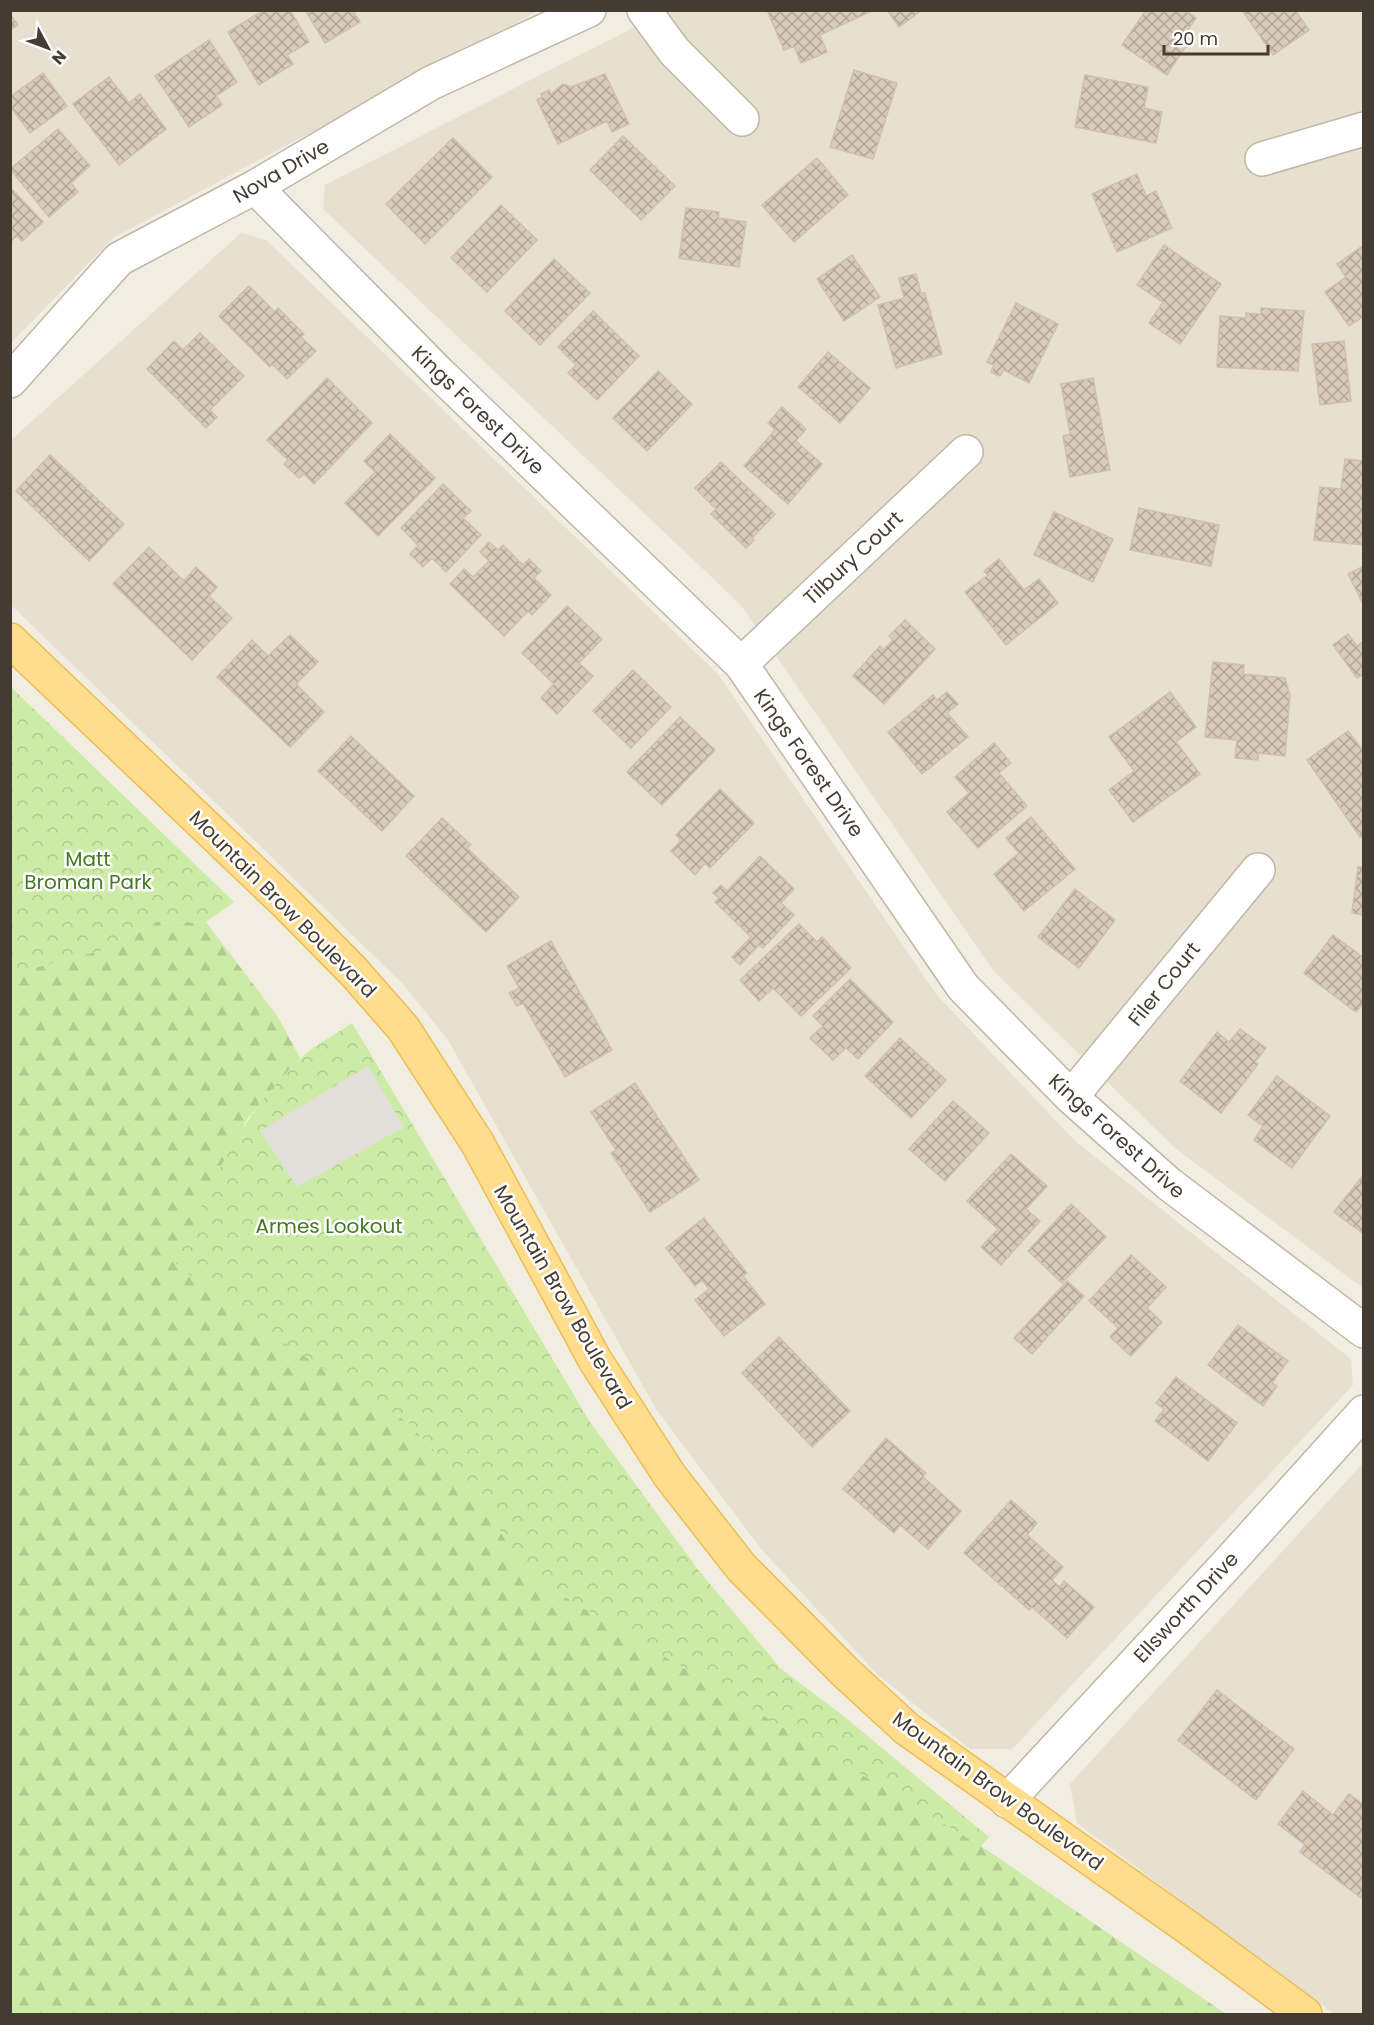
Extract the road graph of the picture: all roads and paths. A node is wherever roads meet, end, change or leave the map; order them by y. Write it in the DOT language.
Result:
graph roads {
  1 [pos="589,10"];
  2 [pos="644,10"];
  3 [pos="742,119"];
  4 [pos="1364,129"];
  5 [pos="1262,159"];
  6 [pos="255,188"];
  7 [pos="10,381"];
  8 [pos="966,452"];
  9 [pos="10,639"];
  10 [pos="741,664"];
  11 [pos="1257,870"];
  12 [pos="1071,1097"];
  13 [pos="1364,1331"];
  14 [pos="1364,1412"];
  15 [pos="1007,1801"];
  16 [pos="1305,2014"];
  1 -- 6 [label="street, Nova Drive"];
  2 -- 3 [label="street"];
  4 -- 5 [label="street"];
  6 -- 7 [label="street, Nova Drive"];
  6 -- 10 [label="street, Kings Forest Drive"];
  8 -- 10 [label="street, Tilbury Court"];
  9 -- 15 [label="main road, Mountain Brow Boulevard"];
  10 -- 12 [label="street, Kings Forest Drive"];
  11 -- 12 [label="street, Filer Court"];
  12 -- 13 [label="street, Kings Forest Drive"];
  14 -- 15 [label="street, Ellsworth Drive"];
  15 -- 16 [label="main road, Mountain Brow Boulevard"];
}
